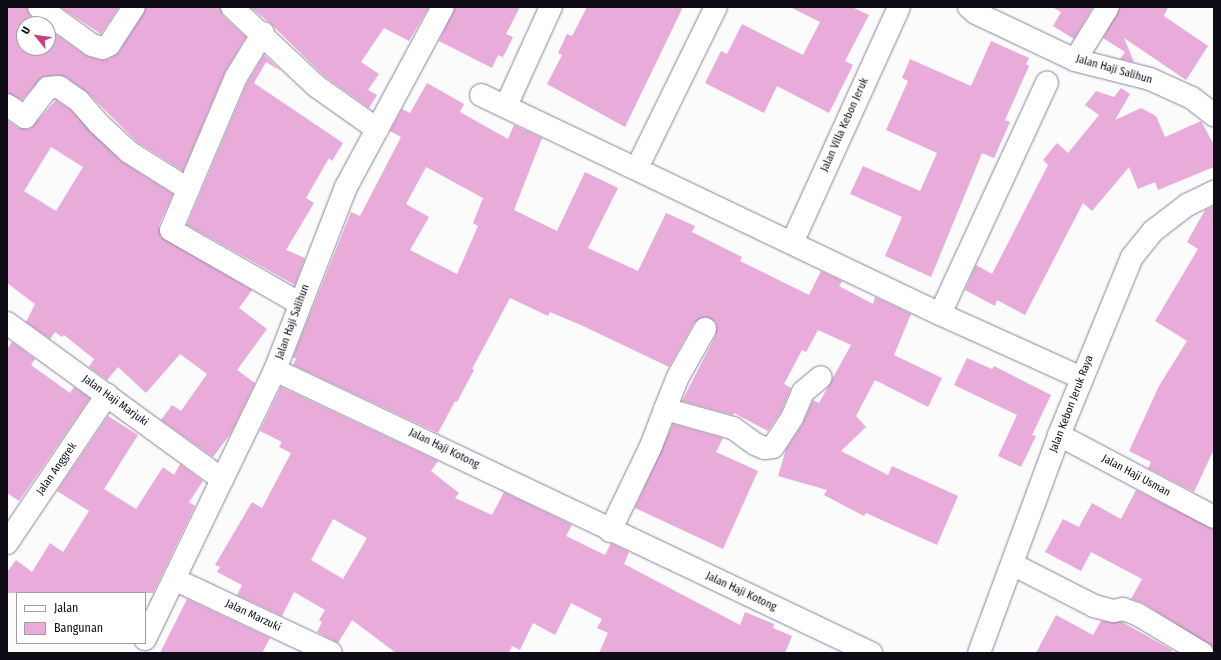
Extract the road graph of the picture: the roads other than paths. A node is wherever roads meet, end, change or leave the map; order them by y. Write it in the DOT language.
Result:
graph roads {
  1 [pos="40,7"];
  2 [pos="134,7"];
  3 [pos="232,7"];
  4 [pos="443,7"];
  5 [pos="551,7"];
  6 [pos="716,7"];
  7 [pos="899,7"];
  8 [pos="969,7"];
  9 [pos="1108,7"];
  10 [pos="263,33"];
  11 [pos="1075,60"];
  12 [pos="1047,82"];
  13 [pos="481,95"];
  14 [pos="7,105"];
  15 [pos="506,106"];
  16 [pos="1214,115"];
  17 [pos="377,129"];
  18 [pos="637,168"];
  19 [pos="188,188"];
  20 [pos="1214,192"];
  21 [pos="792,243"];
  22 [pos="299,303"];
  23 [pos="940,314"];
  24 [pos="7,323"];
  25 [pos="705,329"];
  26 [pos="275,370"];
  27 [pos="822,377"];
  28 [pos="1082,378"];
  29 [pos="107,395"];
  30 [pos="665,409"];
  31 [pos="1059,435"];
  32 [pos="222,479"];
  33 [pos="1214,517"];
  34 [pos="610,531"];
  35 [pos="7,542"];
  36 [pos="1012,564"];
  37 [pos="176,580"];
  38 [pos="146,637"];
  39 [pos="142,644"];
  40 [pos="138,653"];
  41 [pos="331,653"];
  42 [pos="871,653"];
  43 [pos="979,653"];
  44 [pos="1202,653"];
  1 -- 2 [label="street"];
  3 -- 10 [label="street"];
  4 -- 17 [label="street, Jalan Haji Salihun"];
  5 -- 15 [label="street"];
  6 -- 18 [label="street"];
  7 -- 21 [label="street, Jalan Villa Kebon Jeruk"];
  8 -- 11 [label="street, Jalan Haji Salihun"];
  9 -- 11 [label="street"];
  10 -- 17 [label="street"];
  10 -- 19 [label="street"];
  11 -- 16 [label="street, Jalan Haji Salihun"];
  12 -- 23 [label="street"];
  13 -- 15 [label="street"];
  14 -- 19 [label="street"];
  15 -- 18 [label="street"];
  17 -- 22 [label="street, Jalan Haji Salihun"];
  18 -- 21 [label="street"];
  19 -- 22 [label="street"];
  20 -- 28 [label="street, Jalan Kebon Jeruk Raya"];
  21 -- 23 [label="street"];
  22 -- 26 [label="street, Jalan Haji Salihun"];
  23 -- 28 [label="street"];
  24 -- 29 [label="street, Jalan Haji Marjuki"];
  25 -- 30 [label="street"];
  26 -- 32 [label="street, Jalan Haji Salihun"];
  26 -- 34 [label="street, Jalan Haji Kotong"];
  27 -- 30 [label="street"];
  28 -- 31 [label="street, Jalan Kebon Jeruk Raya"];
  29 -- 32 [label="street, Jalan Haji Marjuki"];
  29 -- 35 [label="street, Jalan Anggrek"];
  30 -- 34 [label="street"];
  31 -- 33 [label="street, Jalan Haji Usman"];
  31 -- 36 [label="street, Jalan Kebon Jeruk Raya"];
  32 -- 37 [label="street, Jalan Haji Salihun"];
  34 -- 42 [label="street, Jalan Haji Kotong"];
  36 -- 43 [label="street, Jalan Kebon Jeruk Raya"];
  36 -- 44 [label="street"];
  37 -- 38 [label="street, Jalan Haji Salihun"];
  37 -- 41 [label="street, Jalan Marzuki"];
  39 -- 40 [label="street"];
}
